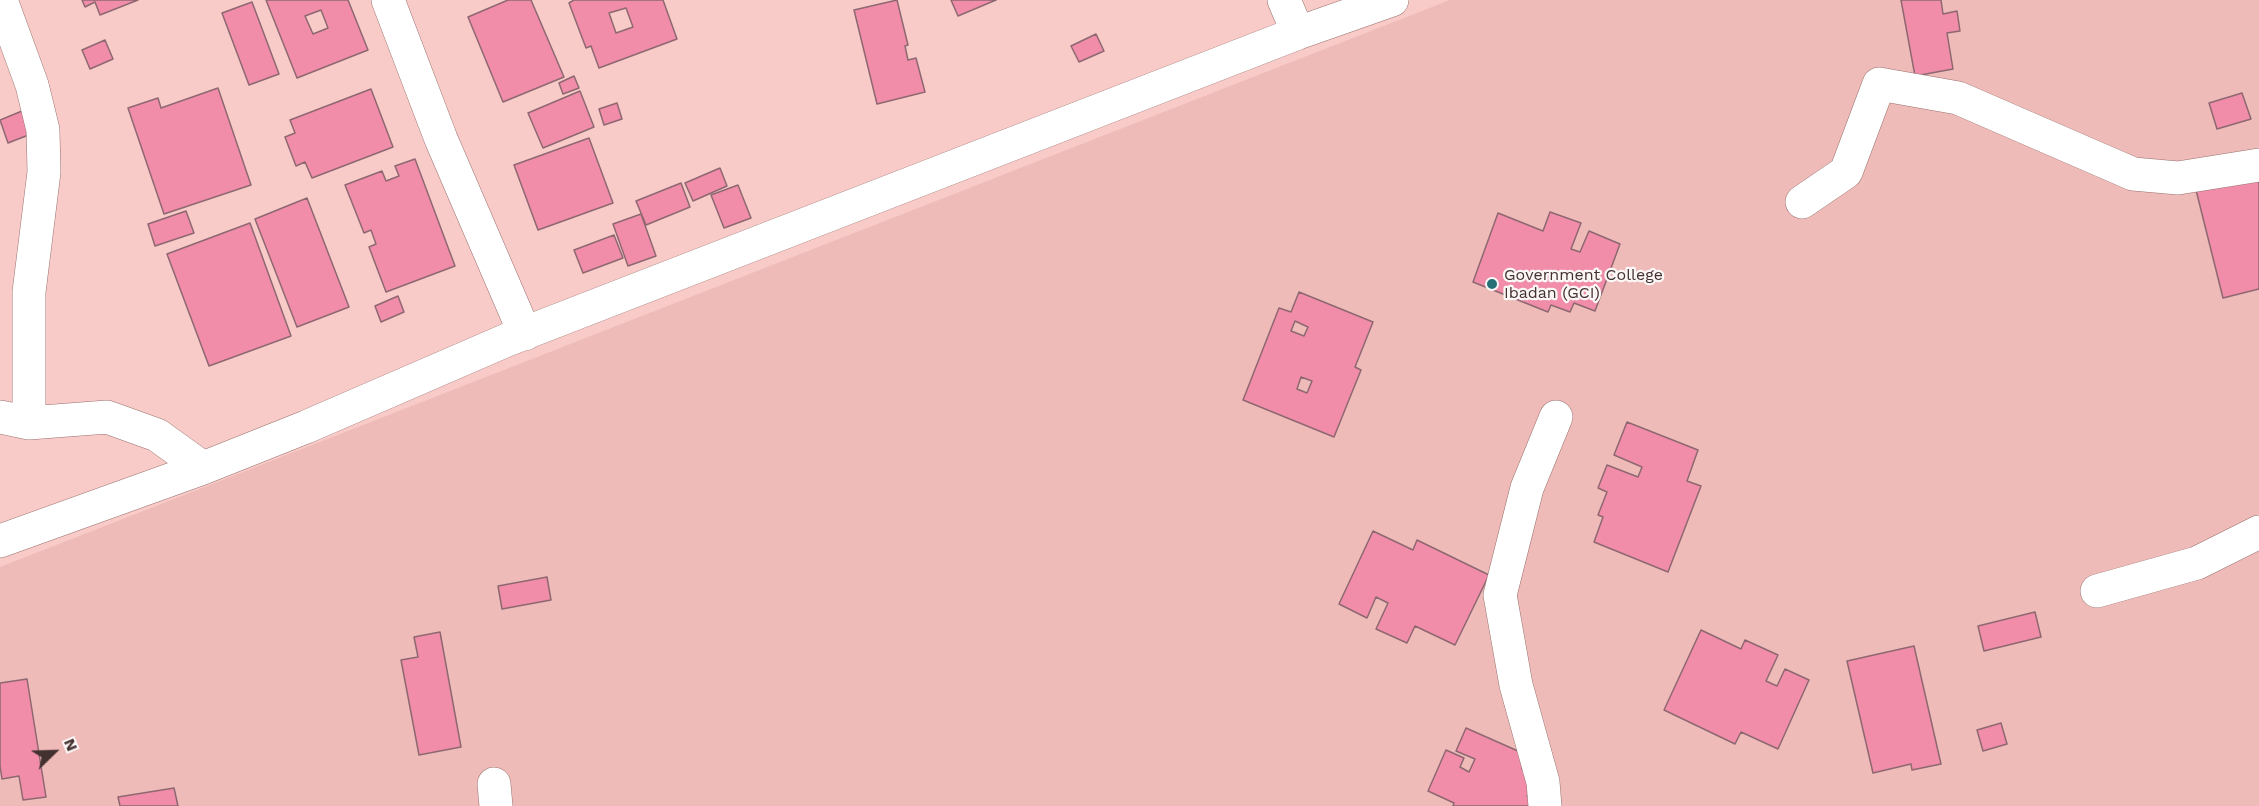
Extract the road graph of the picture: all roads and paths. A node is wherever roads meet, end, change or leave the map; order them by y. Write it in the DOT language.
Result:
graph roads {
  1 [pos="1,0"];
  2 [pos="388,0"];
  3 [pos="1284,0"];
  4 [pos="1392,0"];
  5 [pos="1298,33"];
  6 [pos="2259,165"];
  7 [pos="1802,202"];
  8 [pos="525,334"];
  9 [pos="1556,417"];
  10 [pos="15,420"];
  11 [pos="203,468"];
  12 [pos="2259,532"];
  13 [pos="0,541"];
  14 [pos="2097,591"];
  15 [pos="1545,806"];
  1 -- 10 [label="street"];
  2 -- 8 [label="street"];
  3 -- 5 [label="street"];
  4 -- 5 [label="street"];
  5 -- 8 [label="street"];
  6 -- 7 [label="street"];
  8 -- 11 [label="street"];
  9 -- 15 [label="street"];
  10 -- 11 [label="street"];
  11 -- 13 [label="street"];
  12 -- 14 [label="street"];
}
